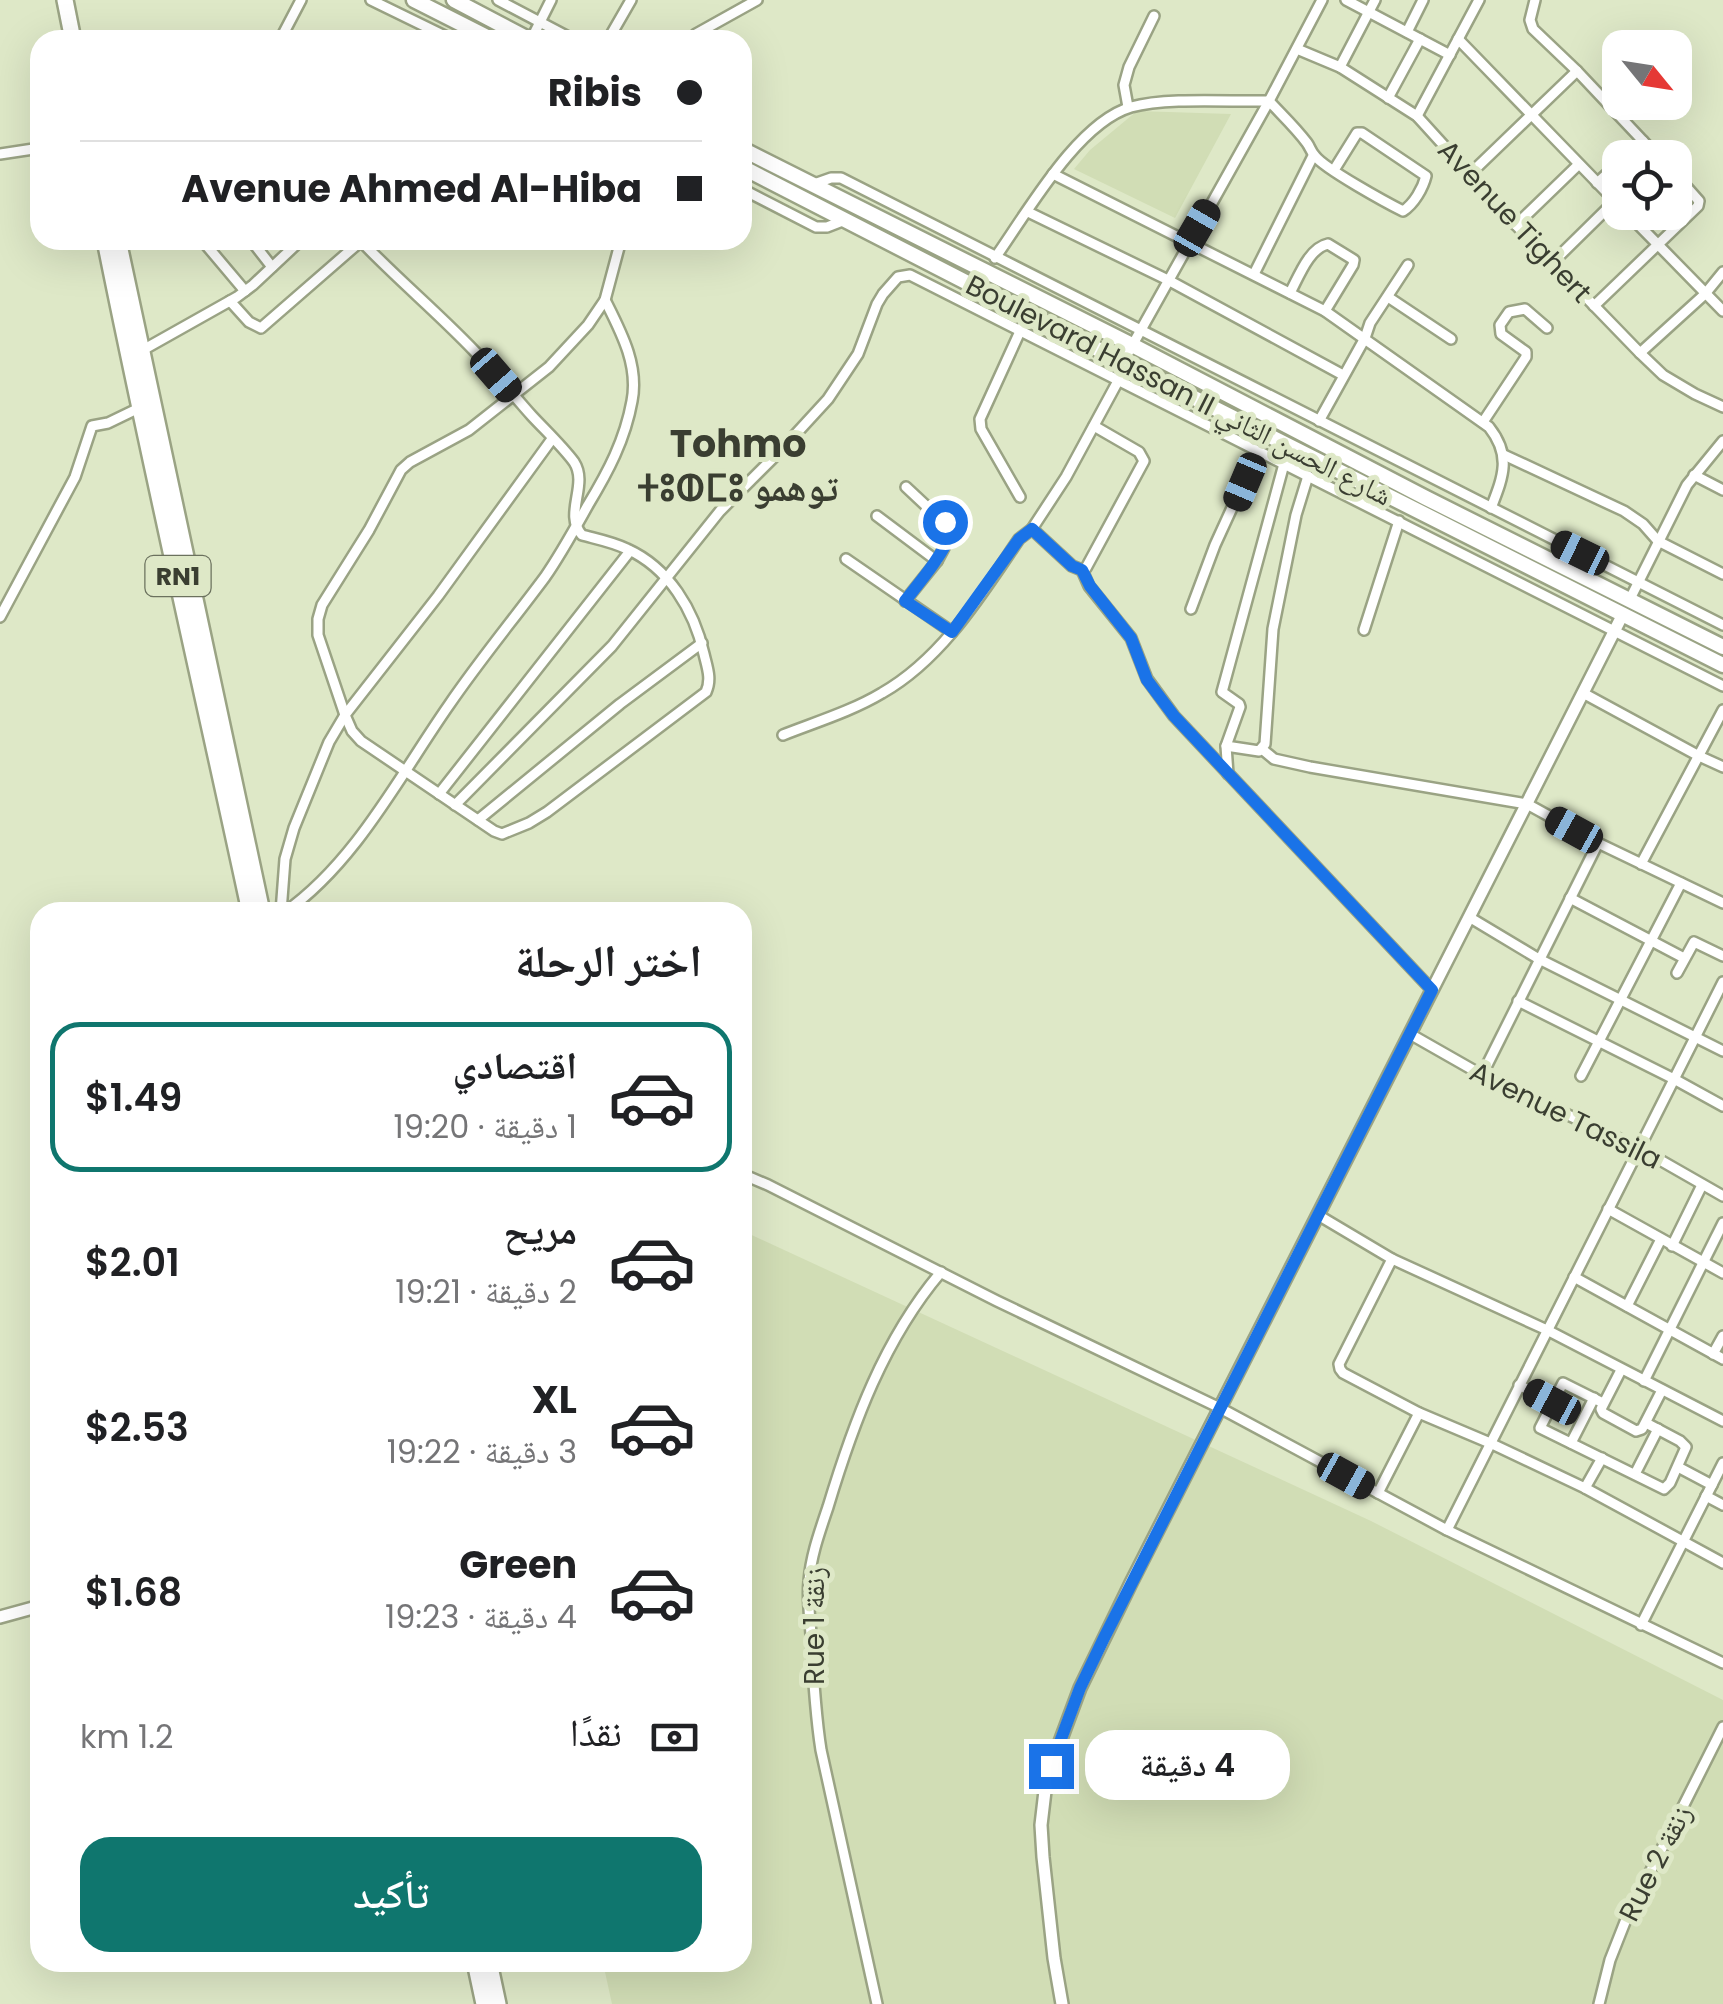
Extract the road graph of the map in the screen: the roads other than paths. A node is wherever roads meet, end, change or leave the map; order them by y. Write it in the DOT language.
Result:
graph roads {
  1 [pos="56,0"];
  2 [pos="64,0"];
  3 [pos="301,0"];
  4 [pos="371,0"];
  5 [pos="414,0"];
  6 [pos="454,0"];
  7 [pos="498,0"];
  8 [pos="552,0"];
  9 [pos="632,0"];
  10 [pos="758,0"];
  11 [pos="1322,0"];
  12 [pos="1346,0"];
  13 [pos="1374,0"];
  14 [pos="1423,0"];
  15 [pos="1479,0"];
  16 [pos="1535,0"];
  17 [pos="1368,12"];
  18 [pos="1154,16"];
  19 [pos="540,22"];
  20 [pos="62,30"];
  21 [pos="72,30"];
  22 [pos="285,30"];
  23 [pos="432,30"];
  24 [pos="474,30"];
  25 [pos="512,30"];
  26 [pos="536,30"];
  27 [pos="555,30"];
  28 [pos="614,30"];
  29 [pos="703,30"];
  30 [pos="1406,32"];
  31 [pos="1420,39"];
  32 [pos="1458,39"];
  33 [pos="1297,49"];
  34 [pos="1450,55"];
  35 [pos="1340,67"];
  36 [pos="1577,71"];
  37 [pos="1388,98"];
  38 [pos="1269,101"];
  39 [pos="1128,108"];
  40 [pos="1530,114"];
  41 [pos="1417,116"];
  42 [pos="1642,140"];
  43 [pos="30,150"];
  44 [pos="0,154"];
  45 [pos="752,154"];
  46 [pos="1314,156"];
  47 [pos="1578,165"];
  48 [pos="1334,170"];
  49 [pos="752,172"];
  50 [pos="1471,173"];
  51 [pos="1053,174"];
  52 [pos="1602,179"];
  53 [pos="812,184"];
  54 [pos="1597,184"];
  55 [pos="1602,189"];
  56 [pos="752,195"];
  57 [pos="1028,212"];
  58 [pos="1602,218"];
  59 [pos="847,220"];
  60 [pos="1516,225"];
  61 [pos="1644,230"];
  62 [pos="1673,230"];
  63 [pos="1188,243"];
  64 [pos="1658,244"];
  65 [pos="107,250"];
  66 [pos="120,250"];
  67 [pos="210,250"];
  68 [pos="259,250"];
  69 [pos="290,250"];
  70 [pos="349,250"];
  71 [pos="370,250"];
  72 [pos="618,250"];
  73 [pos="995,258"];
  74 [pos="1552,262"];
  75 [pos="1408,265"];
  76 [pos="272,267"];
  77 [pos="1723,272"];
  78 [pos="1254,274"];
  79 [pos="1168,280"];
  80 [pos="245,291"];
  81 [pos="1290,293"];
  82 [pos="1705,294"];
  83 [pos="1388,298"];
  84 [pos="605,300"];
  85 [pos="230,301"];
  86 [pos="1594,306"];
  87 [pos="1325,311"];
  88 [pos="1723,311"];
  89 [pos="1028,314"];
  90 [pos="1547,328"];
  91 [pos="1140,330"];
  92 [pos="1020,331"];
  93 [pos="1365,338"];
  94 [pos="1451,339"];
  95 [pos="1132,345"];
  96 [pos="141,351"];
  97 [pos="1640,353"];
  98 [pos="1123,362"];
  99 [pos="1342,375"];
  100 [pos="1118,381"];
  101 [pos="513,394"];
  102 [pos="1721,403"];
  103 [pos="138,408"];
  104 [pos="1318,421"];
  105 [pos="1482,422"];
  106 [pos="1094,426"];
  107 [pos="552,438"];
  108 [pos="1723,440"];
  109 [pos="1258,451"];
  110 [pos="1504,455"];
  111 [pos="1284,464"];
  112 [pos="1694,475"];
  113 [pos="1308,476"];
  114 [pos="906,487"];
  115 [pos="1723,490"];
  116 [pos="1020,497"];
  117 [pos="1490,508"];
  118 [pos="877,516"];
  119 [pos="1398,522"];
  120 [pos="576,528"];
  121 [pos="1032,529"];
  122 [pos="1658,541"];
  123 [pos="630,550"];
  124 [pos="846,559"];
  125 [pos="937,560"];
  126 [pos="1082,570"];
  127 [pos="1723,574"];
  128 [pos="667,579"];
  129 [pos="1639,582"];
  130 [pos="1630,599"];
  131 [pos="905,601"];
  132 [pos="1192,609"];
  133 [pos="1623,614"];
  134 [pos="0,616"];
  135 [pos="1723,625"];
  136 [pos="1364,630"];
  137 [pos="1614,631"];
  138 [pos="952,632"];
  139 [pos="702,644"];
  140 [pos="1723,647"];
  141 [pos="1723,665"];
  142 [pos="1723,686"];
  143 [pos="1583,693"];
  144 [pos="1723,710"];
  145 [pos="345,715"];
  146 [pos="784,735"];
  147 [pos="1226,746"];
  148 [pos="1262,749"];
  149 [pos="1699,756"];
  150 [pos="1723,767"];
  151 [pos="404,770"];
  152 [pos="1228,774"];
  153 [pos="438,794"];
  154 [pos="1527,804"];
  155 [pos="456,805"];
  156 [pos="478,820"];
  157 [pos="1598,843"];
  158 [pos="1641,864"];
  159 [pos="1681,883"];
  160 [pos="1570,898"];
  161 [pos="248,902"];
  162 [pos="260,902"];
  163 [pos="282,902"];
  164 [pos="295,902"];
  165 [pos="1723,904"];
  166 [pos="1469,917"];
  167 [pos="1653,940"];
  168 [pos="1723,956"];
  169 [pos="1684,958"];
  170 [pos="1539,959"];
  171 [pos="1677,973"];
  172 [pos="1723,982"];
  173 [pos="1432,990"];
  174 [pos="1620,1000"];
  175 [pos="1518,1002"];
  176 [pos="1410,1034"];
  177 [pos="1695,1037"];
  178 [pos="1599,1042"];
  179 [pos="1723,1051"];
  180 [pos="1482,1075"];
  181 [pos="1582,1076"];
  182 [pos="1674,1079"];
  183 [pos="1723,1106"];
  184 [pos="1639,1148"];
  185 [pos="752,1178"];
  186 [pos="1702,1185"];
  187 [pos="1723,1196"];
  188 [pos="1608,1209"];
  189 [pos="1318,1215"];
  190 [pos="1723,1223"];
  191 [pos="1661,1238"];
  192 [pos="1672,1246"];
  193 [pos="1392,1260"];
  194 [pos="1704,1262"];
  195 [pos="942,1272"];
  196 [pos="1723,1273"];
  197 [pos="1574,1277"];
  198 [pos="1627,1306"];
  199 [pos="1670,1329"];
  200 [pos="1547,1330"];
  201 [pos="1723,1336"];
  202 [pos="1718,1356"];
  203 [pos="1621,1370"];
  204 [pos="1644,1382"];
  205 [pos="1519,1386"];
  206 [pos="1662,1390"];
  207 [pos="1599,1400"];
  208 [pos="1552,1402"];
  209 [pos="1220,1408"];
  210 [pos="1419,1412"];
  211 [pos="1723,1421"];
  212 [pos="1646,1423"];
  213 [pos="1658,1430"];
  214 [pos="1490,1443"];
  215 [pos="1571,1444"];
  216 [pos="1602,1458"];
  217 [pos="1723,1464"];
  218 [pos="1678,1467"];
  219 [pos="1636,1474"];
  220 [pos="1712,1485"];
  221 [pos="1585,1488"];
  222 [pos="1378,1493"];
  223 [pos="1706,1496"];
  224 [pos="1723,1505"];
  225 [pos="1447,1530"];
  226 [pos="1682,1542"];
  227 [pos="1723,1562"];
  228 [pos="30,1609"];
  229 [pos="0,1617"];
  230 [pos="1641,1625"];
  231 [pos="1723,1663"];
  232 [pos="1723,1727"];
  233 [pos="477,1972"];
  234 [pos="491,1972"];
  235 [pos="484,2004"];
  236 [pos="498,2004"];
  237 [pos="876,2004"];
  238 [pos="1062,2004"];
  239 [pos="1600,2004"];
  1 -- 20 [label="highway"];
  2 -- 21 [label="highway"];
  3 -- 22 [label="street"];
  4 -- 23 [label="street"];
  5 -- 24 [label="main road"];
  6 -- 25 [label="main road"];
  7 -- 19 [label="street"];
  8 -- 19 [label="street"];
  9 -- 28 [label="street"];
  10 -- 29 [label="street"];
  11 -- 33 [label="street"];
  12 -- 17 [label="street"];
  13 -- 17 [label="street"];
  14 -- 30 [label="street"];
  15 -- 32 [label="street"];
  16 -- 36 [label="street"];
  17 -- 30 [label="street"];
  17 -- 35 [label="street"];
  18 -- 39 [label="street"];
  19 -- 26 [label="street"];
  19 -- 27 [label="street"];
  30 -- 31 [label="street"];
  31 -- 34 [label="street"];
  31 -- 37 [label="street"];
  32 -- 34 [label="street"];
  32 -- 40 [label="street"];
  33 -- 35 [label="street, Avenue Tighert"];
  33 -- 38 [label="street"];
  34 -- 41 [label="street"];
  35 -- 37 [label="street, Avenue Tighert"];
  36 -- 40 [label="street"];
  36 -- 42 [label="street"];
  37 -- 41 [label="street, Avenue Tighert"];
  38 -- 39 [label="street"];
  38 -- 46 [label="street"];
  38 -- 63 [label="street"];
  39 -- 51 [label="street"];
  40 -- 47 [label="street"];
  40 -- 50 [label="street"];
  41 -- 50 [label="street, Avenue Tighert"];
  43 -- 44 [label="street"];
  45 -- 53 [label="main road, Boulevard Hassan II شارع الحسن الثاني"];
  46 -- 48 [label="street"];
  46 -- 78 [label="street"];
  47 -- 54 [label="street"];
  47 -- 60 [label="street"];
  48 -- 48 [label="street"];
  49 -- 59 [label="main road, Boulevard Hassan II شارع الحسن الثاني"];
  50 -- 60 [label="street, Avenue Tighert"];
  51 -- 57 [label="street"];
  51 -- 63 [label="street"];
  52 -- 54 [label="street"];
  53 -- 73 [label="street"];
  53 -- 95 [label="main road, Boulevard Hassan II شارع الحسن الثاني"];
  54 -- 55 [label="street"];
  56 -- 59 [label="street"];
  57 -- 73 [label="street"];
  57 -- 79 [label="street"];
  58 -- 74 [label="street"];
  59 -- 89 [label="main road, Boulevard Hassan II شارع الحسن الثاني"];
  60 -- 74 [label="street, Avenue Tighert"];
  61 -- 64 [label="street"];
  62 -- 64 [label="street"];
  63 -- 78 [label="street"];
  63 -- 79 [label="street"];
  64 -- 82 [label="street"];
  64 -- 86 [label="street"];
  65 -- 103 [label="highway, RN1"];
  66 -- 96 [label="highway, RN1"];
  67 -- 80 [label="street"];
  68 -- 76 [label="street"];
  69 -- 76 [label="street"];
  70 -- 85 [label="street"];
  71 -- 101 [label="street"];
  72 -- 84 [label="street"];
  73 -- 91 [label="street"];
  74 -- 86 [label="street, Avenue Tighert"];
  75 -- 83 [label="street"];
  76 -- 80 [label="street"];
  77 -- 82 [label="street"];
  78 -- 81 [label="street"];
  79 -- 91 [label="street"];
  79 -- 99 [label="street"];
  80 -- 85 [label="street"];
  81 -- 87 [label="street"];
  81 -- 87 [label="street"];
  82 -- 88 [label="street"];
  82 -- 97 [label="street"];
  83 -- 93 [label="street"];
  83 -- 94 [label="street"];
  84 -- 101 [label="street"];
  84 -- 120 [label="street"];
  85 -- 96 [label="street"];
  86 -- 97 [label="street, Avenue Tighert"];
  87 -- 93 [label="street"];
  89 -- 92 [label="street"];
  89 -- 98 [label="main road, Boulevard Hassan II شارع الحسن الثاني"];
  90 -- 105 [label="street"];
  91 -- 95 [label="street"];
  91 -- 104 [label="street"];
  92 -- 100 [label="street"];
  92 -- 116 [label="street"];
  92 -- 128 [label="street"];
  93 -- 99 [label="street"];
  93 -- 105 [label="street"];
  95 -- 98 [label="street"];
  95 -- 130 [label="main road, Boulevard Hassan II شارع الحسن الثاني"];
  96 -- 162 [label="highway, RN1"];
  97 -- 102 [label="street, Avenue Tighert"];
  98 -- 100 [label="street"];
  98 -- 133 [label="main road, Boulevard Hassan II شارع الحسن الثاني"];
  99 -- 104 [label="street"];
  100 -- 106 [label="street"];
  100 -- 109 [label="street"];
  101 -- 107 [label="street"];
  101 -- 145 [label="street"];
  103 -- 134 [label="street"];
  103 -- 161 [label="highway, RN1"];
  104 -- 117 [label="street"];
  105 -- 110 [label="street"];
  106 -- 121 [label="street"];
  106 -- 126 [label="street"];
  107 -- 120 [label="street"];
  107 -- 145 [label="street"];
  108 -- 112 [label="street"];
  109 -- 111 [label="street"];
  109 -- 132 [label="street"];
  110 -- 117 [label="street"];
  110 -- 122 [label="street"];
  111 -- 113 [label="street"];
  111 -- 147 [label="street"];
  112 -- 115 [label="street"];
  112 -- 122 [label="street"];
  113 -- 119 [label="street"];
  113 -- 148 [label="street"];
  114 -- 125 [label="street"];
  117 -- 129 [label="street"];
  118 -- 125 [label="street"];
  119 -- 136 [label="street"];
  119 -- 137 [label="street"];
  120 -- 123 [label="street"];
  120 -- 151 [label="street"];
  121 -- 126 [label="street"];
  121 -- 138 [label="street"];
  122 -- 127 [label="street"];
  122 -- 129 [label="street"];
  123 -- 128 [label="street"];
  123 -- 153 [label="street"];
  124 -- 131 [label="street"];
  125 -- 131 [label="street"];
  126 -- 152 [label="street"];
  128 -- 139 [label="street"];
  128 -- 155 [label="street"];
  129 -- 130 [label="street"];
  129 -- 135 [label="street"];
  130 -- 133 [label="main road"];
  130 -- 140 [label="main road, Boulevard Hassan II شارع الحسن الثاني"];
  131 -- 138 [label="street"];
  133 -- 137 [label="street"];
  133 -- 141 [label="main road, Boulevard Hassan II شارع الحسن الثاني"];
  137 -- 142 [label="street"];
  137 -- 143 [label="street"];
  138 -- 146 [label="street"];
  139 -- 156 [label="street"];
  139 -- 156 [label="street"];
  143 -- 149 [label="street"];
  143 -- 154 [label="street"];
  144 -- 149 [label="street"];
  145 -- 151 [label="street"];
  145 -- 163 [label="street"];
  147 -- 148 [label="street"];
  147 -- 152 [label="street"];
  148 -- 154 [label="street"];
  149 -- 150 [label="street"];
  149 -- 158 [label="street"];
  151 -- 153 [label="street"];
  151 -- 164 [label="street"];
  152 -- 173 [label="street"];
  153 -- 155 [label="street"];
  154 -- 157 [label="street"];
  154 -- 166 [label="street"];
  155 -- 156 [label="street"];
  157 -- 158 [label="street"];
  157 -- 160 [label="street"];
  158 -- 159 [label="street"];
  159 -- 165 [label="street"];
  159 -- 167 [label="street"];
  160 -- 167 [label="street"];
  160 -- 170 [label="street"];
  166 -- 170 [label="street"];
  166 -- 173 [label="street"];
  167 -- 169 [label="street"];
  167 -- 174 [label="street"];
  168 -- 169 [label="street"];
  169 -- 171 [label="street"];
  170 -- 174 [label="street"];
  170 -- 175 [label="street"];
  172 -- 177 [label="street"];
  173 -- 176 [label="street"];
  174 -- 177 [label="street"];
  174 -- 178 [label="street"];
  175 -- 178 [label="street"];
  175 -- 180 [label="street"];
  176 -- 180 [label="street, Avenue Tassila"];
  176 -- 189 [label="street"];
  177 -- 179 [label="street"];
  177 -- 182 [label="street"];
  178 -- 181 [label="street"];
  178 -- 182 [label="street"];
  180 -- 184 [label="street, Avenue Tassila"];
  182 -- 183 [label="street"];
  182 -- 184 [label="street"];
  184 -- 186 [label="street, Avenue Tassila"];
  184 -- 188 [label="street"];
  185 -- 195 [label="street"];
  186 -- 187 [label="street, Avenue Tassila"];
  186 -- 192 [label="street"];
  188 -- 191 [label="street"];
  188 -- 197 [label="street"];
  189 -- 193 [label="street"];
  189 -- 209 [label="street"];
  190 -- 194 [label="street"];
  191 -- 192 [label="street"];
  191 -- 198 [label="street"];
  192 -- 194 [label="street"];
  193 -- 200 [label="street"];
  193 -- 210 [label="street"];
  194 -- 196 [label="street"];
  194 -- 199 [label="street"];
  195 -- 209 [label="street"];
  195 -- 237 [label="street, Rue 1 زنقة"];
  197 -- 198 [label="street"];
  197 -- 200 [label="street"];
  198 -- 199 [label="street"];
  199 -- 202 [label="street"];
  199 -- 204 [label="street"];
  200 -- 203 [label="street"];
  200 -- 205 [label="street"];
  201 -- 202 [label="street"];
  203 -- 204 [label="street"];
  203 -- 207 [label="street"];
  204 -- 206 [label="street"];
  205 -- 208 [label="street"];
  205 -- 214 [label="street"];
  206 -- 211 [label="street"];
  206 -- 212 [label="street"];
  207 -- 208 [label="street"];
  207 -- 212 [label="street"];
  207 -- 215 [label="street"];
  208 -- 215 [label="street"];
  209 -- 222 [label="street"];
  209 -- 238 [label="street"];
  210 -- 214 [label="street"];
  210 -- 222 [label="street"];
  212 -- 213 [label="street"];
  213 -- 218 [label="street"];
  213 -- 219 [label="street"];
  214 -- 221 [label="street"];
  214 -- 225 [label="street"];
  215 -- 216 [label="street"];
  216 -- 219 [label="street"];
  216 -- 221 [label="street"];
  217 -- 220 [label="street"];
  218 -- 219 [label="street"];
  218 -- 220 [label="street"];
  220 -- 223 [label="street"];
  221 -- 226 [label="street"];
  222 -- 225 [label="street"];
  223 -- 224 [label="street"];
  223 -- 226 [label="street"];
  225 -- 230 [label="street"];
  226 -- 227 [label="street"];
  226 -- 230 [label="street"];
  228 -- 229 [label="street"];
  230 -- 231 [label="street"];
  232 -- 239 [label="street, Rue 2 زنقة"];
  233 -- 235 [label="highway"];
  234 -- 236 [label="highway"];
}
